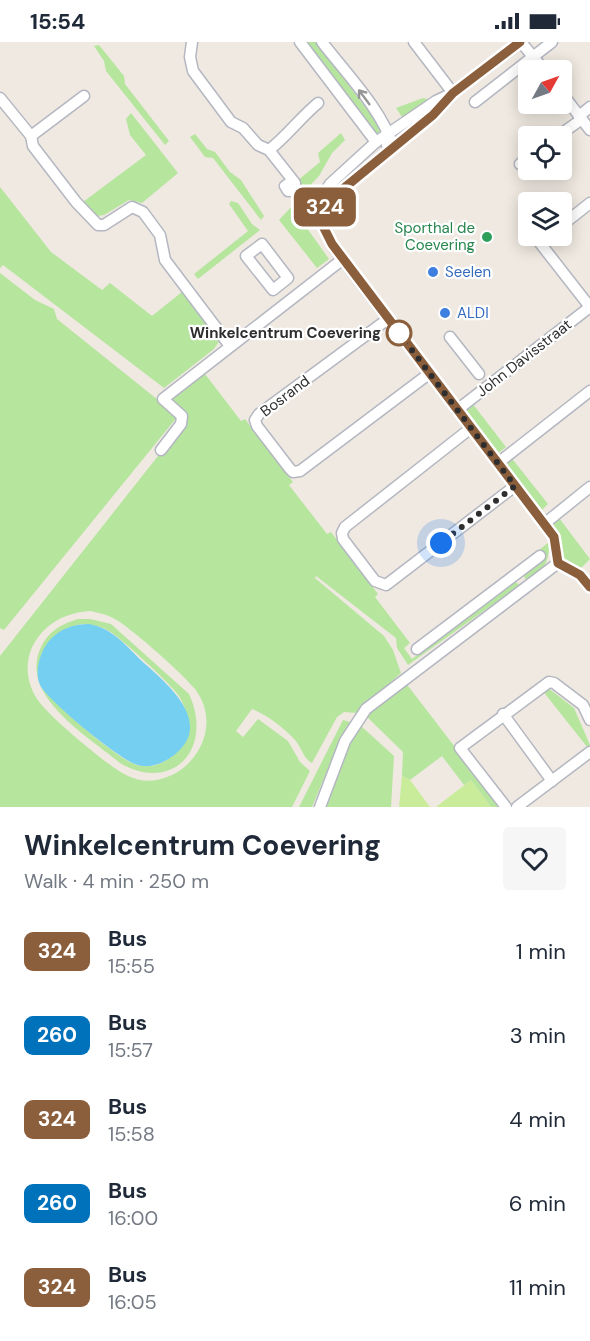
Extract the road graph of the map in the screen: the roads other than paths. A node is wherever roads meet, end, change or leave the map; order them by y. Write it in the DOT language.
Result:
graph roads {
  1 [pos="192,42"];
  2 [pos="300,42"];
  3 [pos="322,42"];
  4 [pos="414,42"];
  5 [pos="521,42"];
  6 [pos="552,42"];
  7 [pos="533,57"];
  8 [pos="536,60"];
  9 [pos="453,93"];
  10 [pos="84,96"];
  11 [pos="0,98"];
  12 [pos="475,102"];
  13 [pos="318,104"];
  14 [pos="572,106"];
  15 [pos="590,108"];
  16 [pos="580,117"];
  17 [pos="570,126"];
  18 [pos="590,130"];
  19 [pos="389,132"];
  20 [pos="31,136"];
  21 [pos="376,142"];
  22 [pos="393,147"];
  23 [pos="269,150"];
  24 [pos="292,181"];
  25 [pos="590,203"];
  26 [pos="572,217"];
  27 [pos="319,218"];
  28 [pos="542,246"];
  29 [pos="343,259"];
  30 [pos="282,283"];
  31 [pos="293,297"];
  32 [pos="590,307"];
  33 [pos="388,319"];
  34 [pos="450,337"];
  35 [pos="230,346"];
  36 [pos="430,373"];
  37 [pos="479,374"];
  38 [pos="590,391"];
  39 [pos="457,410"];
  40 [pos="471,428"];
  41 [pos="161,450"];
  42 [pos="498,463"];
  43 [pos="515,486"];
  44 [pos="590,487"];
  45 [pos="544,524"];
  46 [pos="540,556"];
  47 [pos="558,563"];
  48 [pos="590,567"];
  49 [pos="516,575"];
  50 [pos="580,575"];
  51 [pos="525,587"];
  52 [pos="590,587"];
  53 [pos="417,649"];
  54 [pos="586,702"];
  55 [pos="503,714"];
  56 [pos="590,720"];
  57 [pos="588,757"];
  58 [pos="552,780"];
  59 [pos="320,807"];
  60 [pos="506,807"];
  61 [pos="516,807"];
  1 -- 23 [label="street"];
  2 -- 21 [label="street"];
  19 -- 3 [label="street, one-way"];
  4 -- 9 [label="street"];
  5 -- 7 [label="street"];
  5 -- 9 [label="street"];
  6 -- 7 [label="street"];
  7 -- 8 [label="street"];
  7 -- 12 [label="street"];
  9 -- 19 [label="street"];
  9 -- 22 [label="street"];
  10 -- 20 [label="street"];
  11 -- 20 [label="street"];
  13 -- 23 [label="street"];
  14 -- 16 [label="street"];
  15 -- 16 [label="street"];
  16 -- 17 [label="street"];
  16 -- 18 [label="street"];
  19 -- 21 [label="street"];
  19 -- 22 [label="street"];
  20 -- 35 [label="street"];
  21 -- 22 [label="street"];
  21 -- 27 [label="street"];
  22 -- 27 [label="street"];
  23 -- 24 [label="street"];
  25 -- 26 [label="street"];
  27 -- 29 [label="street"];
  28 -- 32 [label="street"];
  29 -- 31 [label="street"];
  29 -- 33 [label="street"];
  30 -- 31 [label="street"];
  31 -- 35 [label="street"];
  32 -- 39 [label="street, John Davisstraat"];
  33 -- 36 [label="street"];
  33 -- 36 [label="street, Bosrand"];
  34 -- 37 [label="street"];
  35 -- 41 [label="street"];
  36 -- 39 [label="street"];
  38 -- 42 [label="street"];
  39 -- 40 [label="street"];
  40 -- 42 [label="street"];
  40 -- 43 [label="street"];
  42 -- 43 [label="street"];
  43 -- 45 [label="street"];
  44 -- 45 [label="street"];
  45 -- 47 [label="street"];
  46 -- 49 [label="street"];
  47 -- 50 [label="street"];
  47 -- 51 [label="street"];
  48 -- 50 [label="street"];
  49 -- 51 [label="street"];
  49 -- 53 [label="street"];
  50 -- 52 [label="street"];
  51 -- 59 [label="street"];
  54 -- 55 [label="street"];
  54 -- 56 [label="street"];
  55 -- 58 [label="street"];
  55 -- 60 [label="street"];
  57 -- 58 [label="street"];
  58 -- 61 [label="street"];
}
